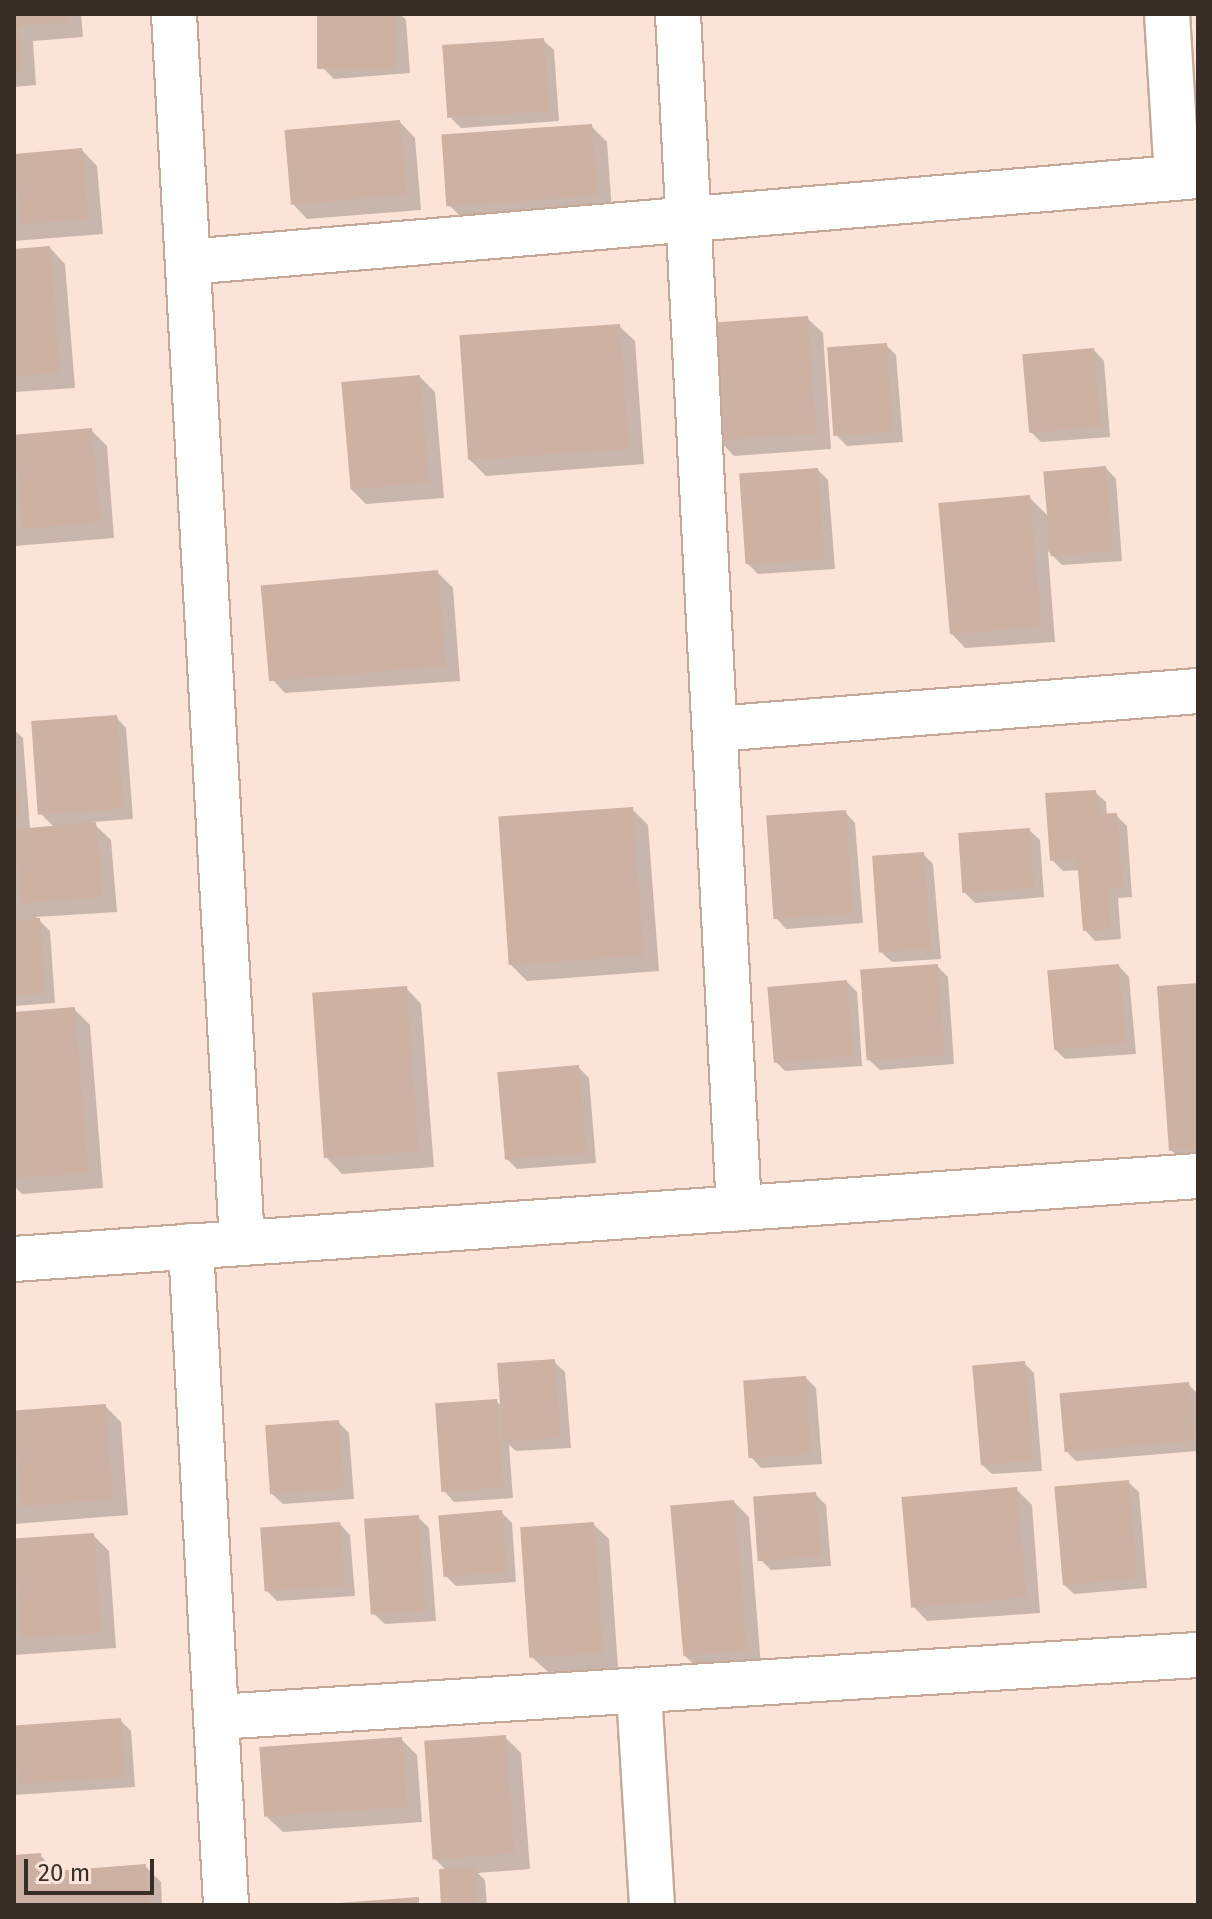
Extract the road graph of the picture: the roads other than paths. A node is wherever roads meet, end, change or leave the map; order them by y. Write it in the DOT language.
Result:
graph roads {
  1 [pos="174,14"];
  2 [pos="678,14"];
  3 [pos="1167,14"];
  4 [pos="1188,176"];
  5 [pos="688,219"];
  6 [pos="188,262"];
  7 [pos="1198,691"];
  8 [pos="715,729"];
  9 [pos="1198,1176"];
  10 [pos="739,1208"];
  11 [pos="242,1243"];
  12 [pos="191,1246"];
  13 [pos="14,1259"];
  14 [pos="1198,1655"];
  15 [pos="639,1693"];
  16 [pos="217,1717"];
  17 [pos="226,1905"];
  18 [pos="652,1905"];
  1 -- 6 [label="street"];
  2 -- 5 [label="street"];
  3 -- 4 [label="street"];
  4 -- 5 [label="street"];
  5 -- 6 [label="street"];
  5 -- 8 [label="street"];
  6 -- 11 [label="street"];
  7 -- 8 [label="street"];
  8 -- 10 [label="street"];
  9 -- 10 [label="street"];
  10 -- 11 [label="street"];
  11 -- 12 [label="street"];
  12 -- 13 [label="street"];
  12 -- 16 [label="street"];
  14 -- 15 [label="street"];
  15 -- 16 [label="street"];
  15 -- 18 [label="street"];
  16 -- 17 [label="street"];
}
